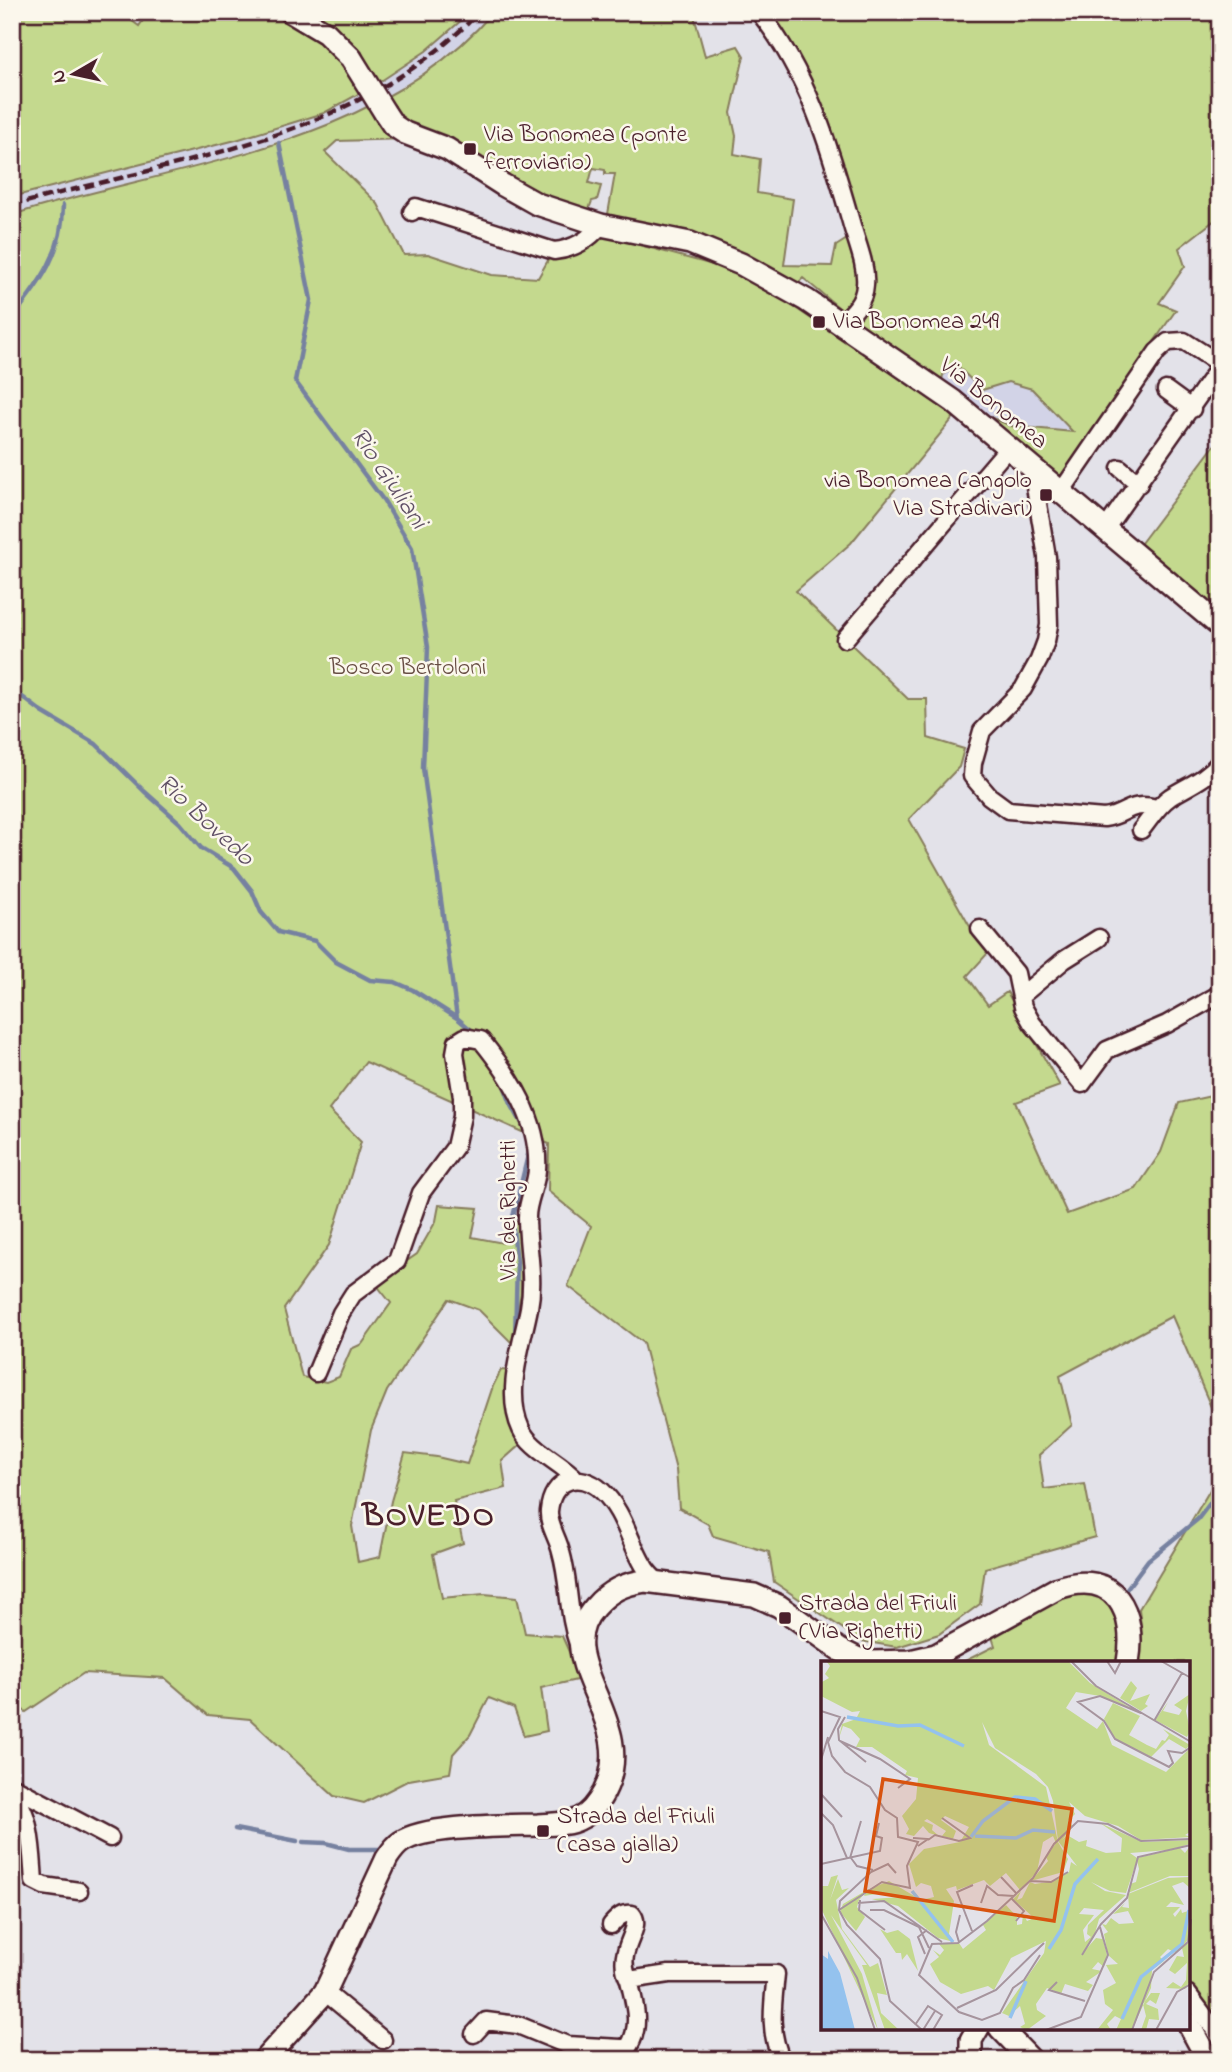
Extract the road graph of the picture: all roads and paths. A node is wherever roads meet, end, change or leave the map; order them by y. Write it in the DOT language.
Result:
graph roads {
  1 [pos="291,12"];
  2 [pos="759,12"];
  3 [pos="412,212"];
  4 [pos="601,225"];
  5 [pos="840,324"];
  6 [pos="1220,365"];
  7 [pos="1166,390"];
  8 [pos="1192,409"];
  9 [pos="1008,448"];
  10 [pos="1120,468"];
  11 [pos="1032,469"];
  12 [pos="1139,484"];
  13 [pos="1061,492"];
  14 [pos="1104,531"];
  15 [pos="1220,626"];
  16 [pos="845,639"];
  17 [pos="1220,762"];
  18 [pos="1157,808"];
  19 [pos="1141,830"];
  20 [pos="980,929"];
  21 [pos="1099,938"];
  22 [pos="1220,994"];
  23 [pos="1021,996"];
  24 [pos="316,1373"];
  25 [pos="576,1479"];
  26 [pos="658,1583"];
  27 [pos="579,1649"];
  28 [pos="869,1661"];
  29 [pos="910,1661"];
  30 [pos="1128,1661"];
  31 [pos="12,1786"];
  32 [pos="12,1796"];
  33 [pos="110,1838"];
  34 [pos="79,1891"];
  35 [pos="611,1925"];
  36 [pos="629,1980"];
  37 [pos="325,1992"];
  38 [pos="1190,1997"];
  39 [pos="1190,2026"];
  40 [pos="977,2030"];
  41 [pos="1002,2030"];
  42 [pos="474,2034"];
  43 [pos="1220,2037"];
  44 [pos="383,2040"];
  45 [pos="565,2052"];
  46 [pos="264,2060"];
  47 [pos="782,2060"];
  48 [pos="971,2060"];
  49 [pos="1031,2060"];
  50 [pos="1208,2060"];
  1 -- 4 [label="main road, Via Bonomea, bridge"];
  2 -- 5 [label="street"];
  3 -- 4 [label="street"];
  4 -- 5 [label="main road, Via Bonomea"];
  5 -- 9 [label="main road, Via Bonomea"];
  6 -- 8 [label="street"];
  6 -- 13 [label="street"];
  7 -- 8 [label="street"];
  8 -- 12 [label="street"];
  9 -- 11 [label="main road, Via Bonomea"];
  9 -- 16 [label="street"];
  10 -- 12 [label="street"];
  11 -- 13 [label="main road, Via Bonomea"];
  11 -- 18 [label="street"];
  12 -- 14 [label="street"];
  13 -- 14 [label="main road, Via Bonomea"];
  14 -- 15 [label="main road, Via Bonomea"];
  17 -- 18 [label="street"];
  18 -- 19 [label="street"];
  20 -- 23 [label="street"];
  21 -- 23 [label="street"];
  22 -- 23 [label="street"];
  24 -- 25 [label="street, Via dei Righetti"];
  25 -- 26 [label="street"];
  25 -- 27 [label="street"];
  26 -- 27 [label="main road"];
  26 -- 28 [label="main road"];
  27 -- 37 [label="main road"];
  29 -- 30 [label="main road"];
  31 -- 33 [label="street"];
  32 -- 34 [label="street"];
  35 -- 36 [label="street"];
  36 -- 45 [label="street"];
  36 -- 47 [label="street"];
  37 -- 44 [label="street"];
  37 -- 46 [label="main road"];
  38 -- 43 [label="street"];
  39 -- 50 [label="main road"];
  40 -- 48 [label="main road"];
  41 -- 49 [label="main road"];
  42 -- 45 [label="street"];
}
